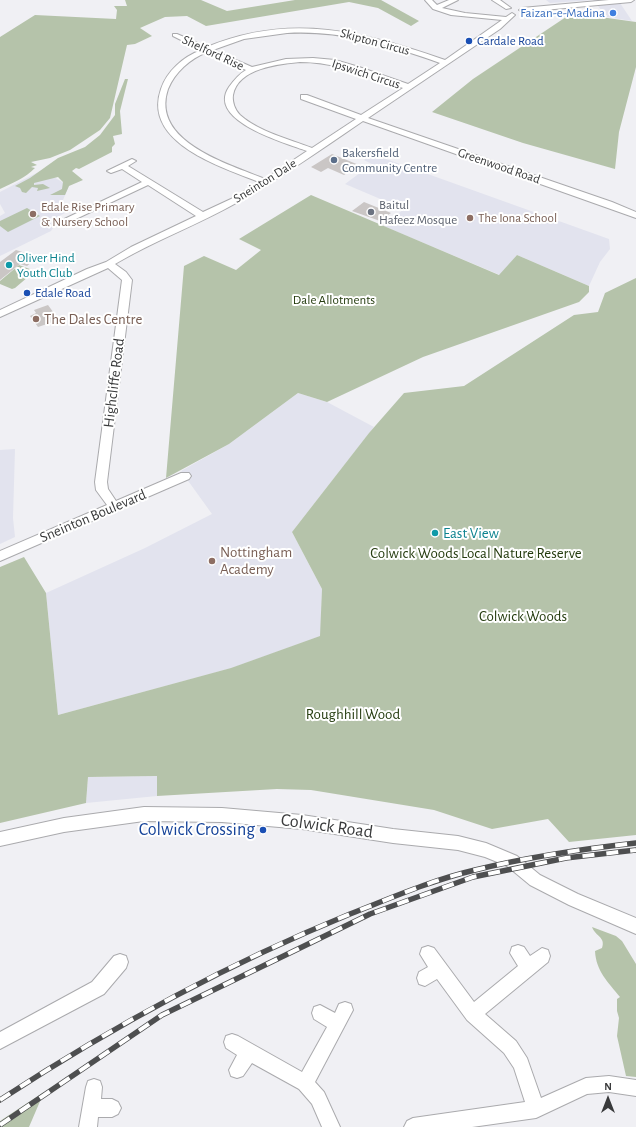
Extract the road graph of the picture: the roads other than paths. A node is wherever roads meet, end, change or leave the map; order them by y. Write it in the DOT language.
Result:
graph roads {
  1 [pos="428,0"];
  2 [pos="455,0"];
  3 [pos="495,0"];
  4 [pos="624,0"];
  5 [pos="631,0"];
  6 [pos="540,4"];
  7 [pos="435,8"];
  8 [pos="508,8"];
  9 [pos="522,10"];
  10 [pos="510,17"];
  11 [pos="175,35"];
  12 [pos="206,50"];
  13 [pos="446,63"];
  14 [pos="252,70"];
  15 [pos="408,87"];
  16 [pos="304,97"];
  17 [pos="361,118"];
  18 [pos="313,151"];
  19 [pos="132,161"];
  20 [pos="123,166"];
  21 [pos="111,171"];
  22 [pos="148,182"];
  23 [pos="266,182"];
  24 [pos="636,215"];
  25 [pos="204,216"];
  26 [pos="65,219"];
  27 [pos="109,264"];
  28 [pos="1,312"];
  29 [pos="185,476"];
  30 [pos="114,507"];
  31 [pos="0,556"];
  32 [pos="0,840"];
  33 [pos="636,926"];
  34 [pos="518,953"];
  35 [pos="428,954"];
  36 [pos="542,956"];
  37 [pos="120,962"];
  38 [pos="529,966"];
  39 [pos="439,968"];
  40 [pos="425,978"];
  41 [pos="320,1013"];
  42 [pos="473,1014"];
  43 [pos="0,1041"];
  44 [pos="232,1042"];
  45 [pos="249,1053"];
  46 [pos="237,1070"];
  47 [pos="305,1083"];
  48 [pos="94,1088"];
  49 [pos="636,1088"];
  50 [pos="91,1108"];
  51 [pos="112,1108"];
  52 [pos="536,1108"];
  53 [pos="88,1127"];
  54 [pos="331,1127"];
  55 [pos="413,1127"];
  1 -- 7 [label="street"];
  2 -- 7 [label="street"];
  3 -- 8 [label="street"];
  4 -- 5 [label="street"];
  4 -- 6 [label="street"];
  6 -- 9 [label="street"];
  7 -- 10 [label="street"];
  8 -- 9 [label="street"];
  8 -- 10 [label="street"];
  9 -- 10 [label="street, Sneinton Dale"];
  10 -- 13 [label="street, Sneinton Dale"];
  11 -- 12 [label="street, Shelford Rise"];
  12 -- 13 [label="street, Skipton Circus"];
  12 -- 14 [label="street, Shelford Rise"];
  12 -- 23 [label="street, Skipton Circus"];
  13 -- 15 [label="street, Sneinton Dale"];
  14 -- 15 [label="street, Ipswich Circus"];
  14 -- 18 [label="street, Ipswich Circus"];
  15 -- 17 [label="street, Sneinton Dale"];
  16 -- 17 [label="street, Greenwood Road"];
  17 -- 18 [label="street, Sneinton Dale"];
  17 -- 24 [label="street, Greenwood Road"];
  18 -- 23 [label="street, Sneinton Dale"];
  19 -- 20 [label="street"];
  20 -- 21 [label="street"];
  20 -- 22 [label="street"];
  22 -- 25 [label="street"];
  22 -- 26 [label="street"];
  23 -- 25 [label="street, Sneinton Dale"];
  25 -- 27 [label="street, Sneinton Dale"];
  27 -- 28 [label="street, Sneinton Dale"];
  27 -- 30 [label="street, Highcliffe Road"];
  29 -- 30 [label="street, Sneinton Boulevard"];
  30 -- 31 [label="street, Sneinton Boulevard"];
  32 -- 33 [label="street, Colwick Road"];
  34 -- 38 [label="street"];
  35 -- 39 [label="street"];
  36 -- 38 [label="street"];
  37 -- 43 [label="street"];
  38 -- 42 [label="street"];
  39 -- 40 [label="street"];
  39 -- 42 [label="street"];
  41 -- 47 [label="street"];
  42 -- 52 [label="street"];
  44 -- 45 [label="street"];
  45 -- 46 [label="street"];
  45 -- 47 [label="street"];
  47 -- 54 [label="street"];
  48 -- 50 [label="street"];
  49 -- 52 [label="street"];
  50 -- 51 [label="street"];
  50 -- 53 [label="street"];
  52 -- 55 [label="street"];
}
